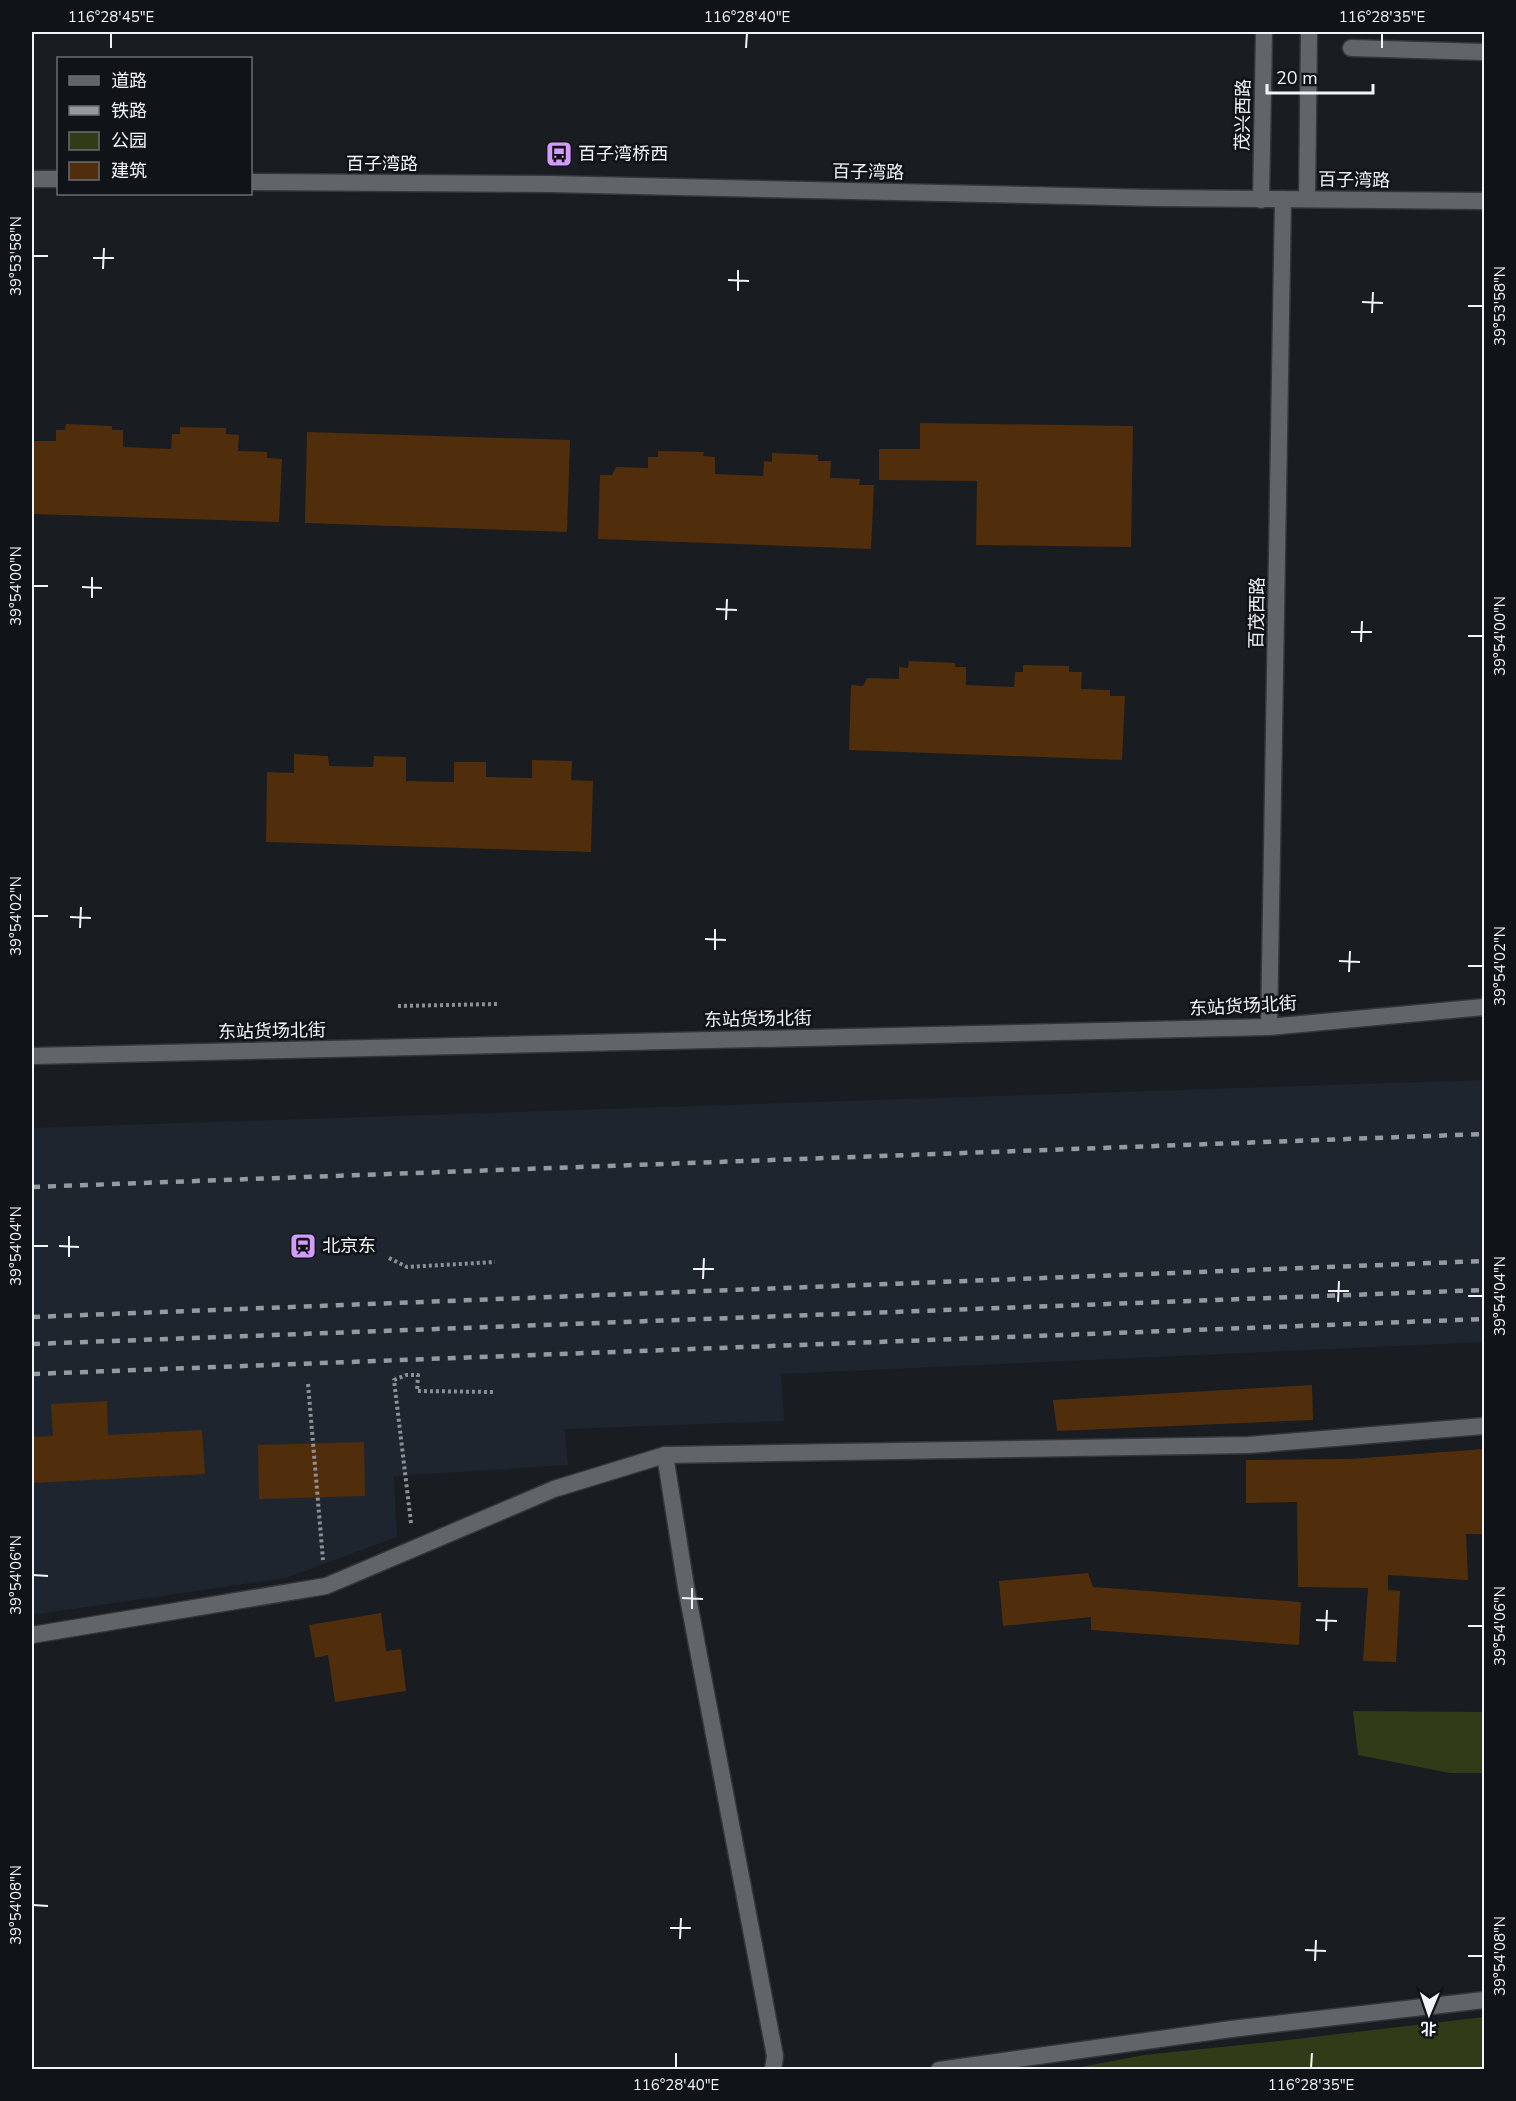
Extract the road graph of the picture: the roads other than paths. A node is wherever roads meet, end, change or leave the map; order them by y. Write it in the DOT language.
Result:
graph roads {
  1 [pos="1264,32"];
  2 [pos="1309,32"];
  3 [pos="1351,48"];
  4 [pos="1485,52"];
  5 [pos="32,179"];
  6 [pos="57,179"];
  7 [pos="252,182"];
  8 [pos="1283,199"];
  9 [pos="1307,199"];
  10 [pos="1261,200"];
  11 [pos="1485,201"];
  12 [pos="1485,1007"];
  13 [pos="1269,1027"];
  14 [pos="32,1056"];
  15 [pos="1485,1426"];
  16 [pos="664,1455"];
  17 [pos="32,1635"];
  18 [pos="1485,2000"];
  19 [pos="774,2070"];
  20 [pos="939,2070"];
  1 -- 10 [label="street, 茂兴西路"];
  2 -- 9 [label="street"];
  3 -- 4 [label="street"];
  5 -- 6 [label="street"];
  7 -- 10 [label="street, 百子湾路"];
  8 -- 9 [label="street, 百子湾路"];
  8 -- 10 [label="street, 百子湾路"];
  8 -- 13 [label="street, 百茂西路"];
  9 -- 11 [label="street, 百子湾路"];
  12 -- 13 [label="street, 东站货场北街"];
  13 -- 14 [label="street, 东站货场北街"];
  15 -- 16 [label="street"];
  16 -- 17 [label="street"];
  16 -- 19 [label="street"];
  18 -- 20 [label="street"];
}
